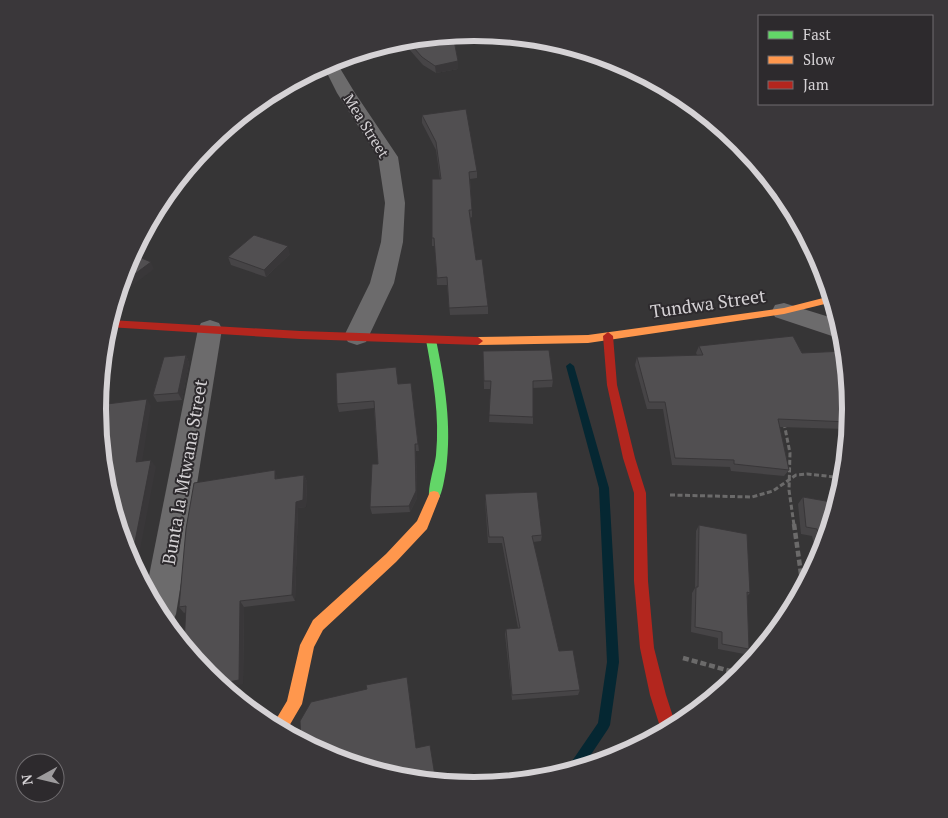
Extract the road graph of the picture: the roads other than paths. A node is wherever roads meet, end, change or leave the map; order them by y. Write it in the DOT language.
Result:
graph roads {
  1 [pos="333,69"];
  2 [pos="825,301"];
  3 [pos="784,311"];
  4 [pos="117,324"];
  5 [pos="833,328"];
  6 [pos="210,329"];
  7 [pos="356,336"];
  8 [pos="608,336"];
  9 [pos="430,340"];
  10 [pos="161,602"];
  11 [pos="282,722"];
  12 [pos="667,722"];
  1 -- 7 [label="street, Mea Street"];
  2 -- 3 [label="street, Tundwa Street"];
  3 -- 5 [label="street"];
  3 -- 8 [label="street, Tundwa Street"];
  4 -- 6 [label="street, Tundwa Street"];
  6 -- 7 [label="street, Tundwa Street"];
  6 -- 10 [label="street, Bunta la Mtwana Street"];
  7 -- 9 [label="street, Tundwa Street"];
  8 -- 9 [label="street, Tundwa Street"];
  8 -- 12 [label="street"];
  9 -- 11 [label="street"];
}
